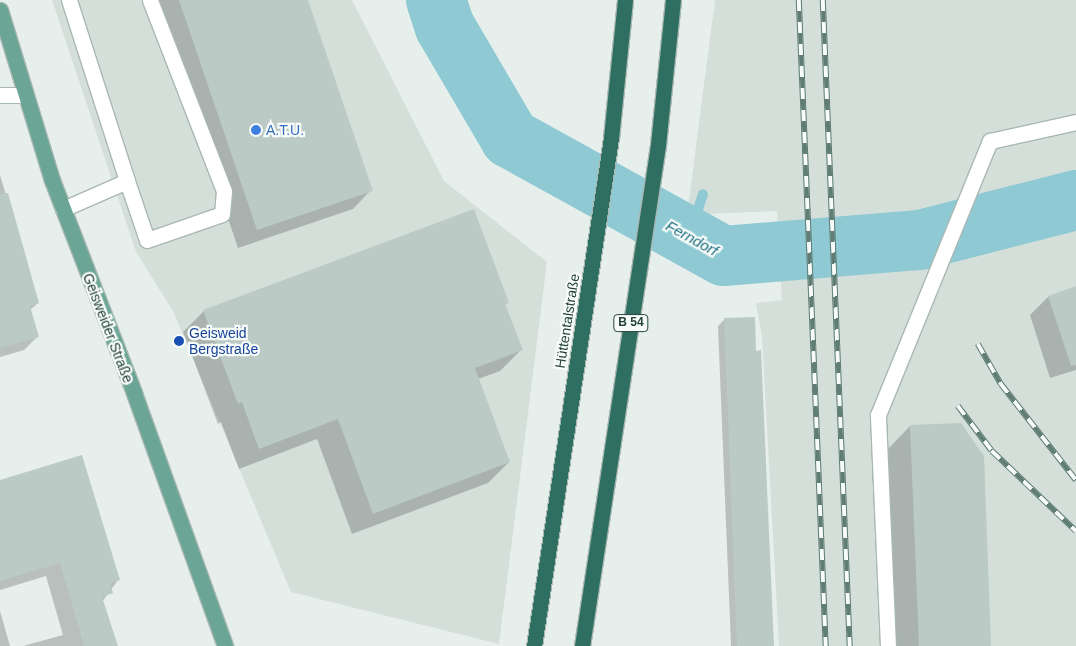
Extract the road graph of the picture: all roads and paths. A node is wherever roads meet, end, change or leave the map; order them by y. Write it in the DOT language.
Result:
graph roads {
  1 [pos="69,0"];
  2 [pos="150,0"];
  3 [pos="625,0"];
  4 [pos="673,0"];
  5 [pos="0,10"];
  6 [pos="0,95"];
  7 [pos="25,96"];
  8 [pos="1076,122"];
  9 [pos="127,181"];
  10 [pos="63,208"];
  11 [pos="225,646"];
  12 [pos="534,646"];
  13 [pos="582,646"];
  14 [pos="888,646"];
  1 -- 9 [label="lane"];
  2 -- 9 [label="lane"];
  3 -- 12 [label="highway, Hüttentalstraße"];
  4 -- 13 [label="highway, B 54"];
  5 -- 7 [label="main road, Geisweider Straße"];
  6 -- 7 [label="lane"];
  7 -- 10 [label="main road, Geisweider Straße"];
  8 -- 14 [label="lane"];
  9 -- 10 [label="lane"];
  10 -- 11 [label="main road, Geisweider Straße"];
}
